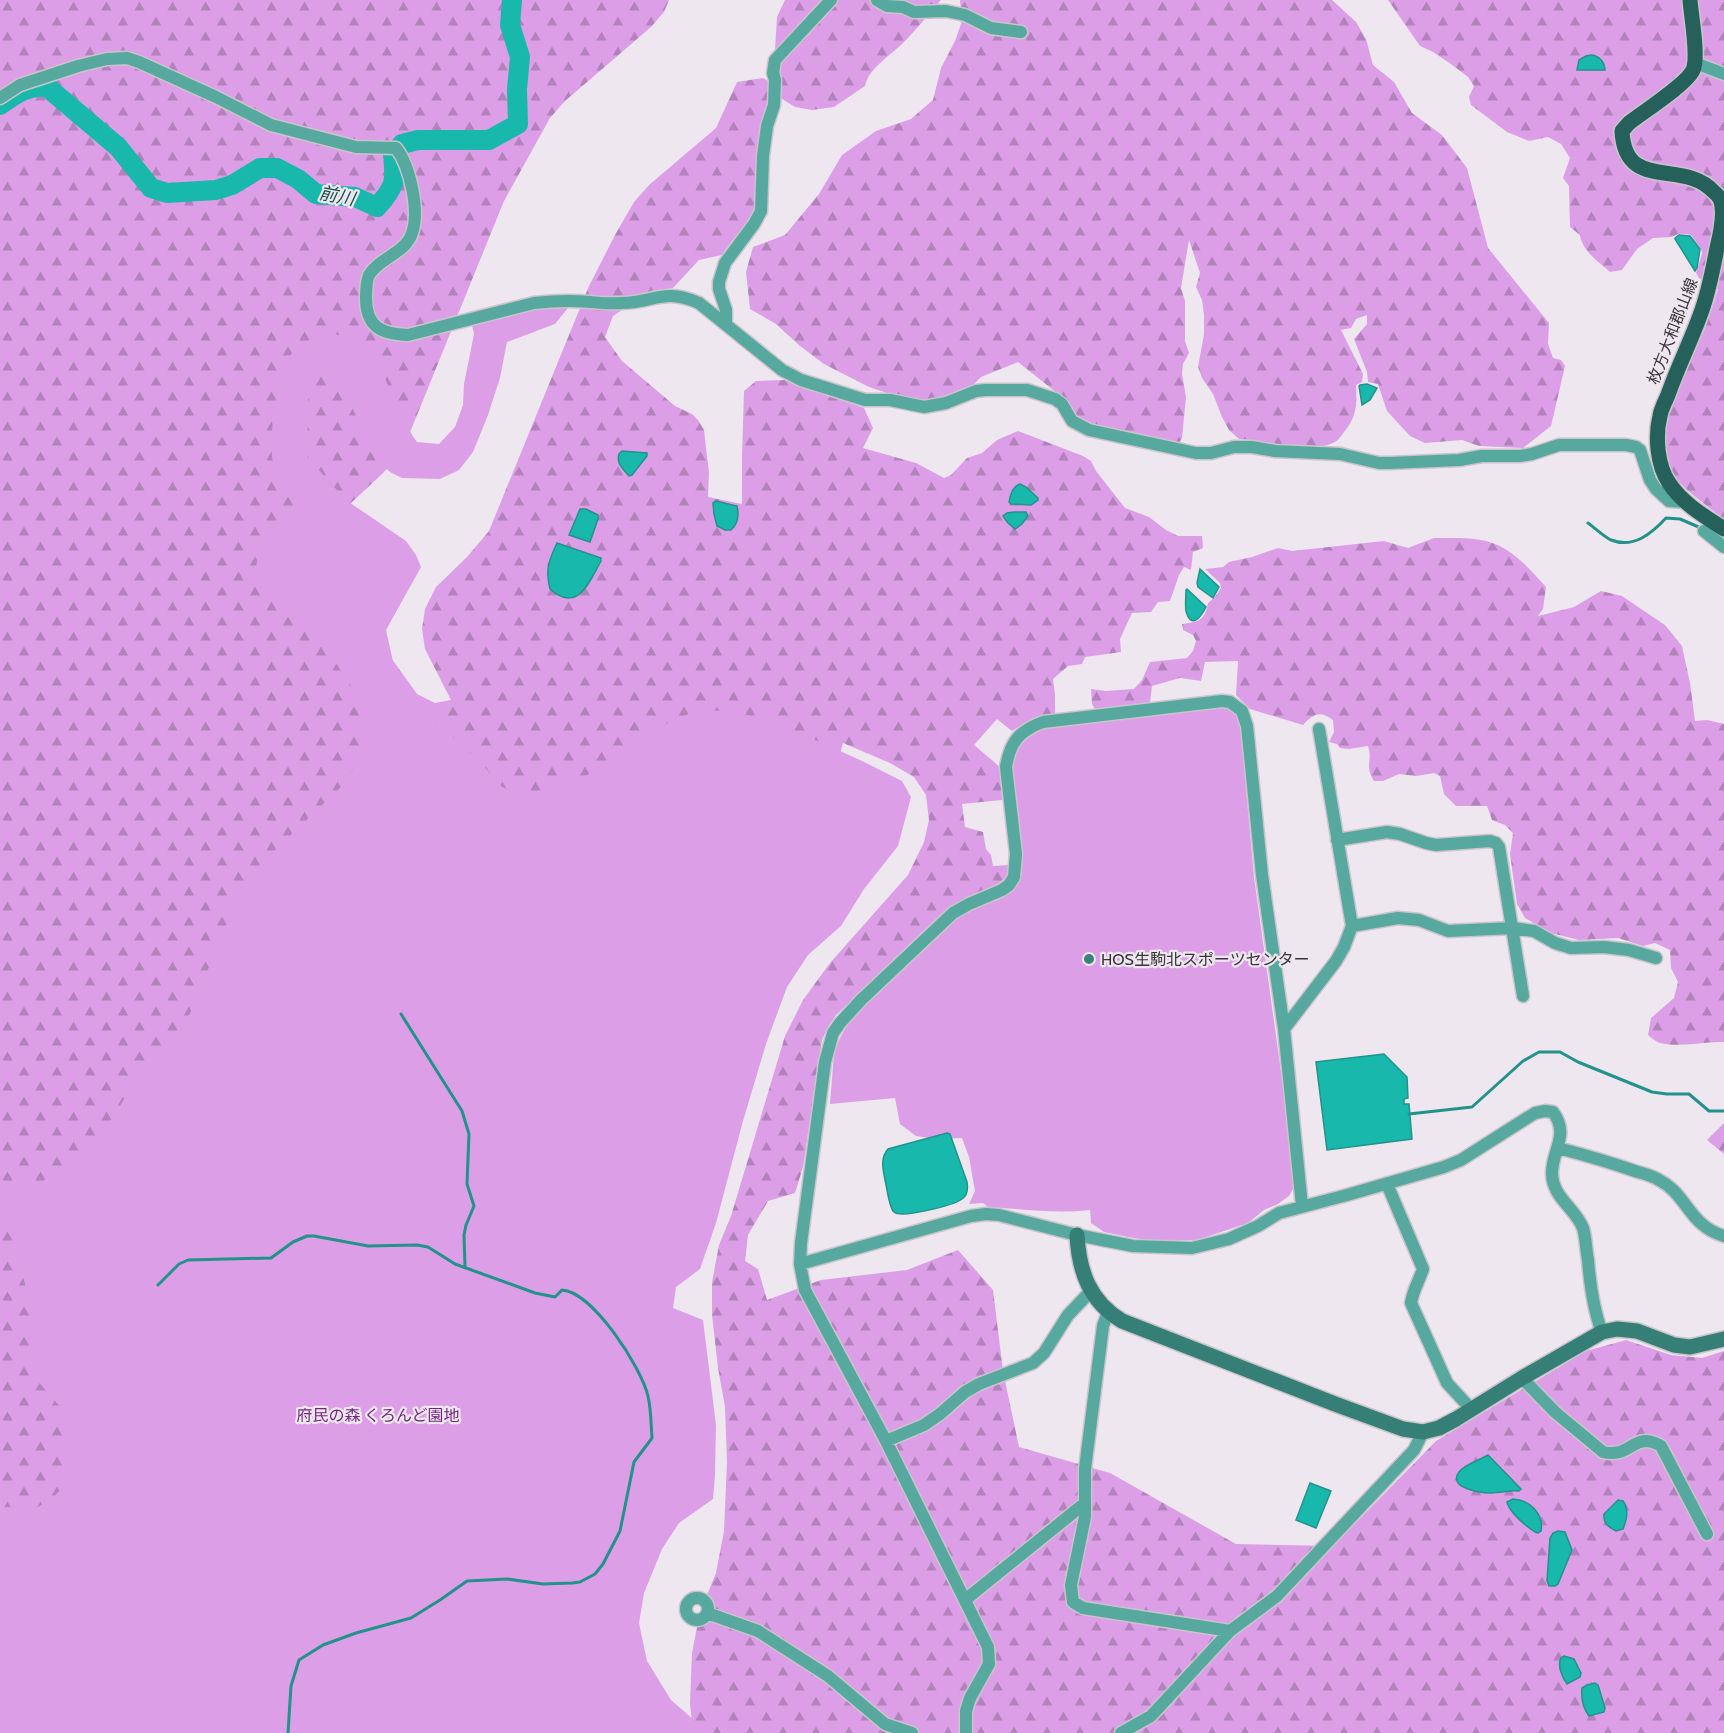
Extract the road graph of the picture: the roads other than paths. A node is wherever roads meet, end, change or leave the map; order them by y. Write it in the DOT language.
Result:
graph roads {
  1 [pos="831,0"];
  2 [pos="877,0"];
  3 [pos="1690,0"];
  4 [pos="1021,32"];
  5 [pos="1695,63"];
  6 [pos="1724,74"];
  7 [pos="0,99"];
  8 [pos="726,323"];
  9 [pos="1685,502"];
  10 [pos="1724,529"];
  11 [pos="1704,531"];
  12 [pos="1724,547"];
  13 [pos="1319,729"];
  14 [pos="1337,840"];
  15 [pos="1352,927"];
  16 [pos="1513,928"];
  17 [pos="1656,958"];
  18 [pos="1523,996"];
  19 [pos="1284,1029"];
  20 [pos="1558,1148"];
  21 [pos="1386,1184"];
  22 [pos="1302,1206"];
  23 [pos="1077,1234"];
  24 [pos="1724,1236"];
  25 [pos="800,1264"];
  26 [pos="1091,1291"];
  27 [pos="1108,1312"];
  28 [pos="1602,1332"];
  29 [pos="1724,1339"];
  30 [pos="1522,1378"];
  31 [pos="1471,1409"];
  32 [pos="1423,1432"];
  33 [pos="886,1441"];
  34 [pos="1085,1503"];
  35 [pos="1707,1534"];
  36 [pos="965,1600"];
  37 [pos="707,1613"];
  38 [pos="1230,1631"];
  39 [pos="912,1733"];
  40 [pos="966,1733"];
  41 [pos="1121,1733"];
  1 -- 8 [label="street"];
  2 -- 4 [label="street"];
  3 -- 5 [label="main road"];
  5 -- 6 [label="street"];
  5 -- 9 [label="main road, 枚方大和郡山線"];
  7 -- 8 [label="street"];
  8 -- 9 [label="street"];
  9 -- 10 [label="main road, 枚方大和郡山線"];
  11 -- 12 [label="street"];
  13 -- 14 [label="street"];
  14 -- 15 [label="street"];
  14 -- 16 [label="street"];
  15 -- 16 [label="street"];
  15 -- 19 [label="street"];
  16 -- 17 [label="street"];
  16 -- 18 [label="street"];
  19 -- 22 [label="street"];
  19 -- 25 [label="street"];
  20 -- 21 [label="street"];
  20 -- 24 [label="street"];
  20 -- 28 [label="street"];
  21 -- 22 [label="street"];
  21 -- 31 [label="street"];
  22 -- 23 [label="street"];
  23 -- 25 [label="street"];
  23 -- 26 [label="street"];
  25 -- 33 [label="street"];
  26 -- 27 [label="street"];
  26 -- 33 [label="street"];
  27 -- 32 [label="street"];
  27 -- 34 [label="street"];
  28 -- 29 [label="street"];
  28 -- 30 [label="street"];
  30 -- 31 [label="street"];
  30 -- 35 [label="street"];
  31 -- 32 [label="street"];
  32 -- 38 [label="street"];
  33 -- 36 [label="street"];
  34 -- 36 [label="street"];
  34 -- 38 [label="street"];
  36 -- 40 [label="street"];
  37 -- 39 [label="street"];
  38 -- 41 [label="street"];
}
